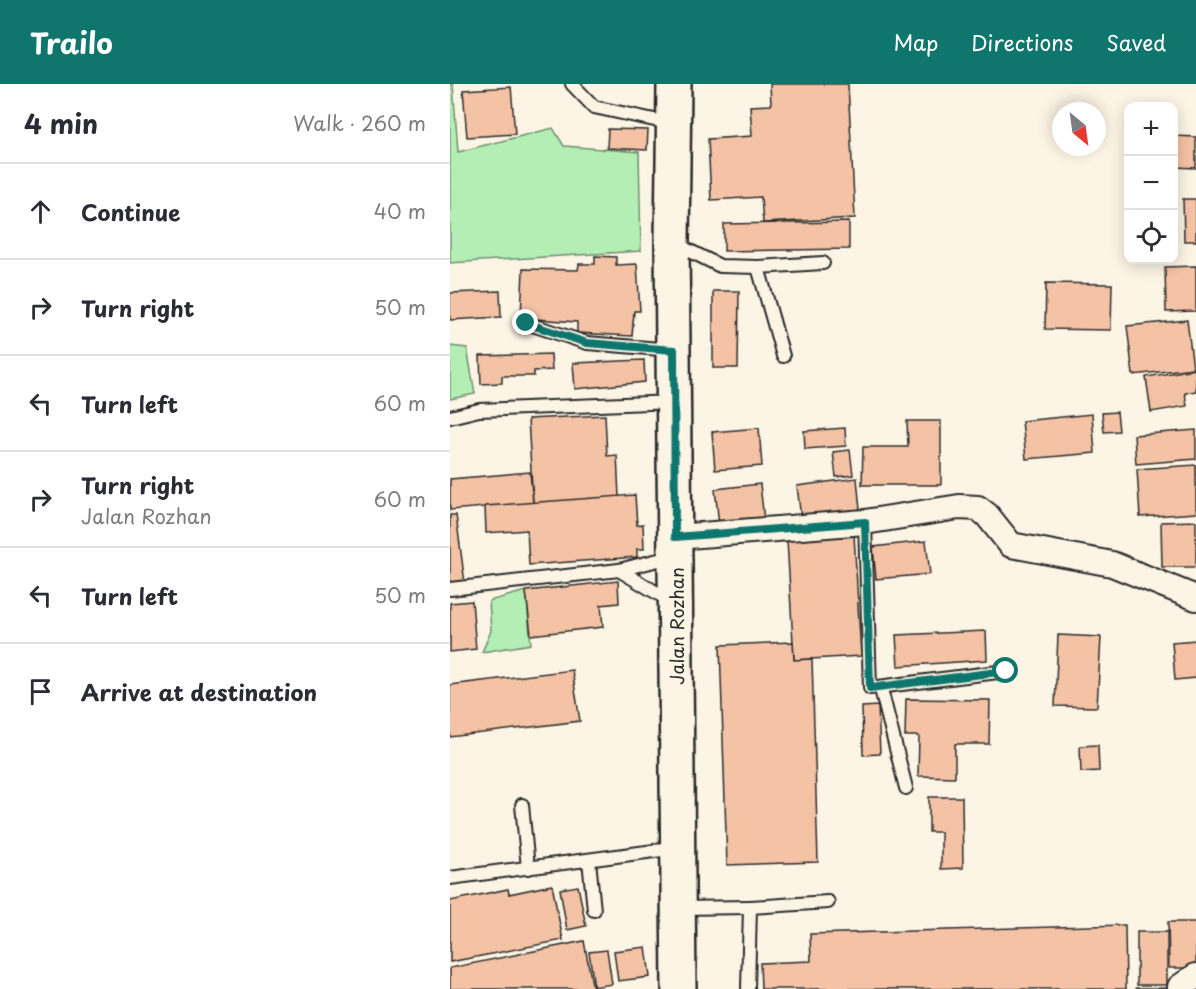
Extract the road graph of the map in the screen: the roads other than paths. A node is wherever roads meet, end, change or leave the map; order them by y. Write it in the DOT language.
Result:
graph roads {
  1 [pos="572,84"];
  2 [pos="674,84"];
  3 [pos="674,124"];
  4 [pos="672,242"];
  5 [pos="823,263"];
  6 [pos="758,267"];
  7 [pos="526,323"];
  8 [pos="674,350"];
  9 [pos="783,356"];
  10 [pos="674,402"];
  11 [pos="450,417"];
  12 [pos="865,522"];
  13 [pos="675,547"];
  14 [pos="619,570"];
  15 [pos="450,589"];
  16 [pos="1196,598"];
  17 [pos="676,604"];
  18 [pos="1006,671"];
  19 [pos="881,689"];
  20 [pos="906,788"];
  21 [pos="522,805"];
  22 [pos="678,848"];
  23 [pos="590,860"];
  24 [pos="528,868"];
  25 [pos="450,878"];
  26 [pos="828,902"];
  27 [pos="750,907"];
  28 [pos="678,908"];
  29 [pos="594,910"];
  30 [pos="679,989"];
  31 [pos="748,989"];
  1 -- 3 [label="lane"];
  2 -- 3 [label="main road, Jalan Rozhan"];
  3 -- 4 [label="main road, Jalan Rozhan"];
  4 -- 6 [label="lane"];
  4 -- 8 [label="main road, Jalan Rozhan"];
  5 -- 6 [label="lane"];
  6 -- 9 [label="lane"];
  7 -- 8 [label="lane"];
  8 -- 10 [label="main road, Jalan Rozhan"];
  10 -- 11 [label="lane"];
  10 -- 13 [label="main road, Jalan Rozhan"];
  12 -- 13 [label="street"];
  12 -- 16 [label="street"];
  12 -- 19 [label="lane"];
  13 -- 14 [label="lane"];
  13 -- 17 [label="main road, Jalan Rozhan"];
  14 -- 15 [label="lane"];
  14 -- 17 [label="lane"];
  17 -- 22 [label="main road, Jalan Rozhan"];
  18 -- 19 [label="lane"];
  19 -- 20 [label="lane"];
  21 -- 24 [label="lane"];
  22 -- 23 [label="lane"];
  22 -- 28 [label="main road, Jalan Rozhan"];
  23 -- 24 [label="lane"];
  23 -- 29 [label="lane"];
  24 -- 25 [label="lane"];
  26 -- 27 [label="lane"];
  27 -- 28 [label="lane"];
  27 -- 31 [label="lane"];
  28 -- 30 [label="main road, Jalan Rozhan"];
}
